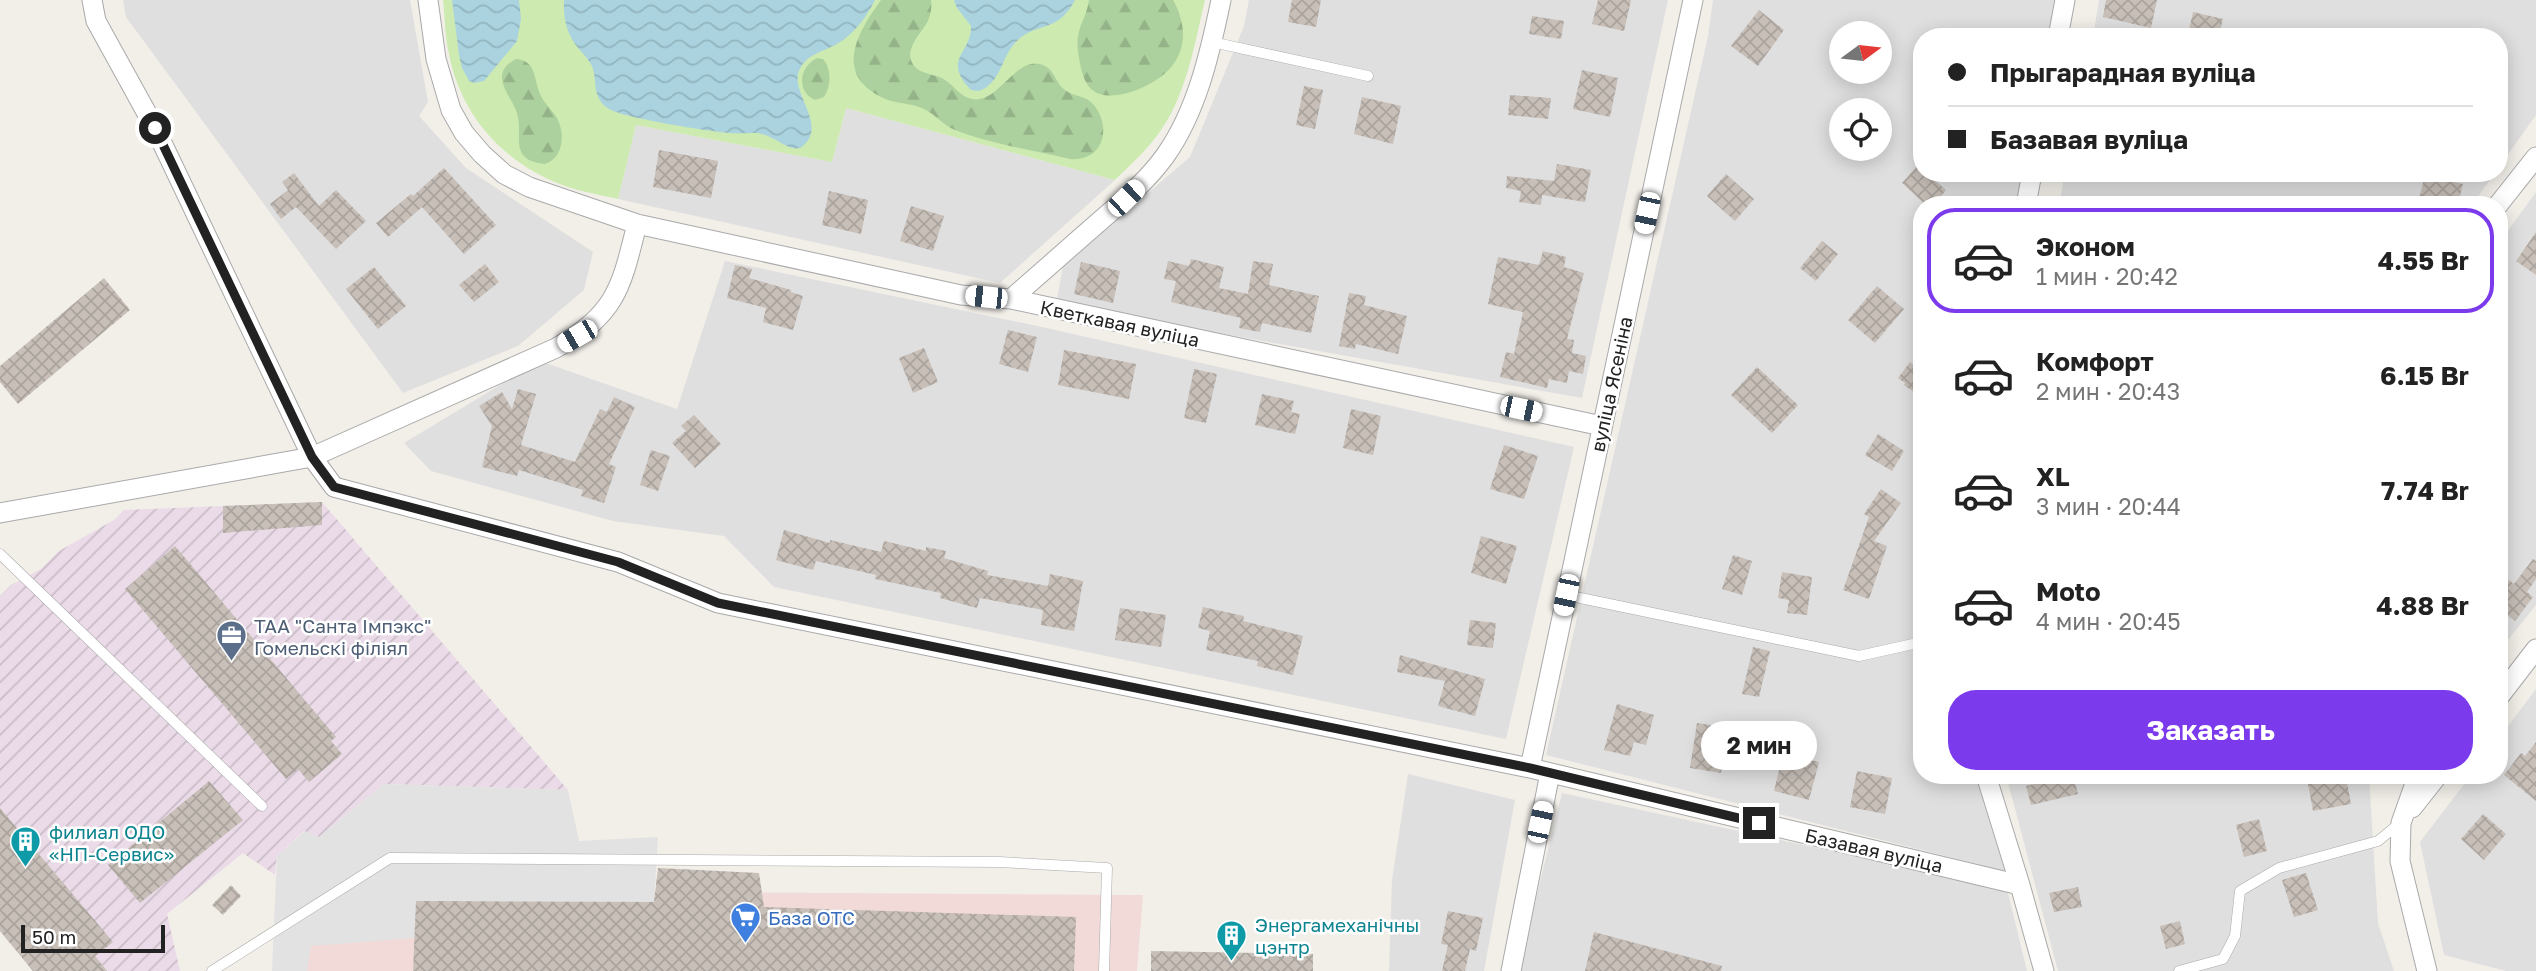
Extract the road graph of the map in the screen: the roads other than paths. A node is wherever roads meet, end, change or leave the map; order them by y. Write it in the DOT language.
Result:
graph roads {
  1 [pos="92,0"];
  2 [pos="428,0"];
  3 [pos="1221,0"];
  4 [pos="1693,0"];
  5 [pos="2065,0"];
  6 [pos="2060,28"];
  7 [pos="1212,42"];
  8 [pos="1368,76"];
  9 [pos="2536,157"];
  10 [pos="2505,196"];
  11 [pos="637,224"];
  12 [pos="1011,299"];
  13 [pos="1602,426"];
  14 [pos="312,457"];
  15 [pos="0,513"];
  16 [pos="0,554"];
  17 [pos="1566,595"];
  18 [pos="1913,644"];
  19 [pos="2536,649"];
  20 [pos="2508,685"];
  21 [pos="1530,768"];
  22 [pos="1550,773"];
  23 [pos="1989,784"];
  24 [pos="2414,784"];
  25 [pos="2431,784"];
  26 [pos="262,806"];
  27 [pos="2401,823"];
  28 [pos="2020,885"];
  29 [pos="216,970"];
  30 [pos="1104,971"];
  31 [pos="1511,971"];
  32 [pos="2044,971"];
  33 [pos="2179,971"];
  34 [pos="2427,971"];
  1 -- 14 [label="street, Базавая вуліца"];
  2 -- 11 [label="street, Кветкавая вуліца"];
  3 -- 7 [label="street"];
  4 -- 13 [label="street, вуліца Ясеніна"];
  5 -- 6 [label="street"];
  7 -- 8 [label="lane"];
  7 -- 12 [label="street"];
  9 -- 10 [label="street"];
  11 -- 12 [label="street, Кветкавая вуліца"];
  11 -- 14 [label="street"];
  12 -- 13 [label="street, Кветкавая вуліца"];
  13 -- 17 [label="street, вуліца Ясеніна"];
  14 -- 15 [label="street"];
  14 -- 21 [label="street, Базавая вуліца"];
  16 -- 26 [label="lane"];
  17 -- 18 [label="lane"];
  17 -- 21 [label="street, вуліца Ясеніна"];
  19 -- 20 [label="street"];
  21 -- 22 [label="street, Базавая вуліца"];
  22 -- 28 [label="street, Базавая вуліца"];
  22 -- 31 [label="street"];
  23 -- 28 [label="street"];
  24 -- 27 [label="street"];
  25 -- 27 [label="street"];
  27 -- 33 [label="lane"];
  27 -- 34 [label="street"];
  28 -- 32 [label="street"];
  29 -- 30 [label="lane"];
}
